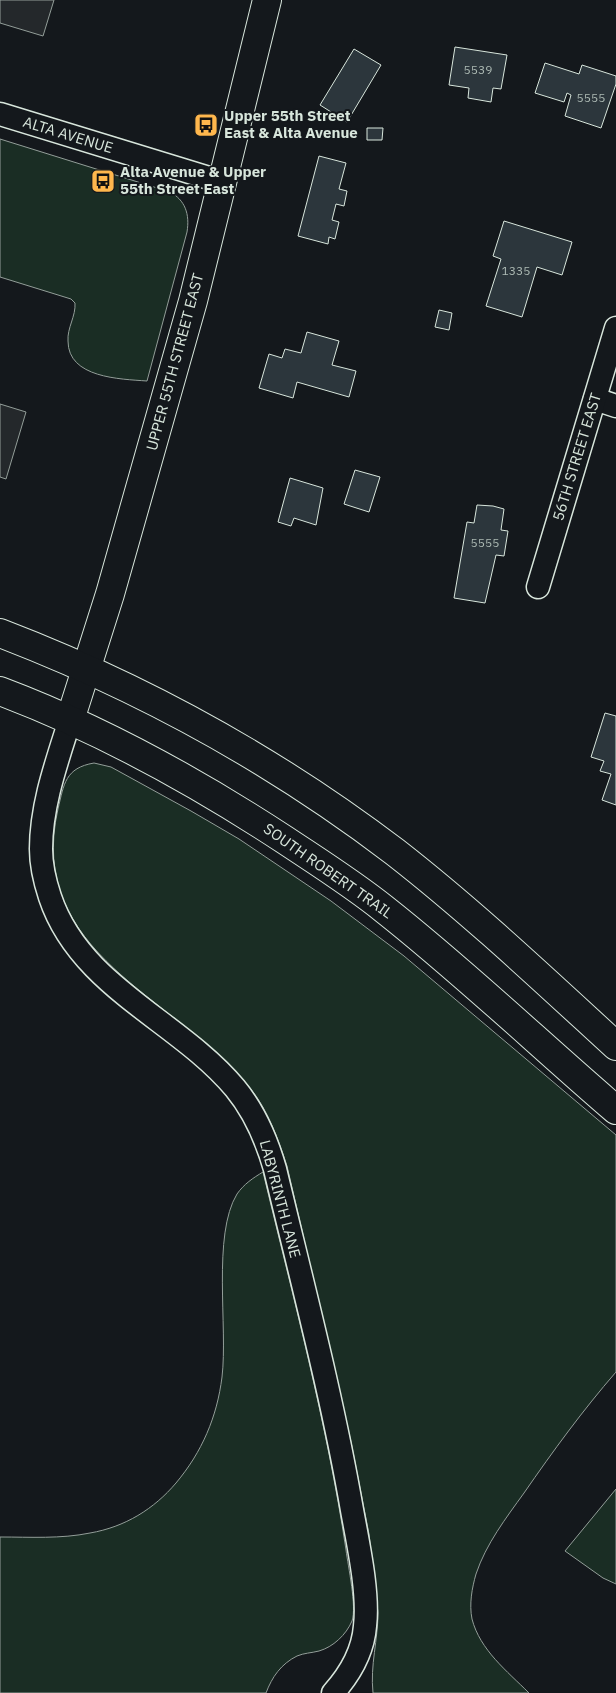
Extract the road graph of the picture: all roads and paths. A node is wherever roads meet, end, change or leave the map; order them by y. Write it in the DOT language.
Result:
graph roads {
  1 [pos="267,0"];
  2 [pos="0,114"];
  3 [pos="222,182"];
  4 [pos="616,328"];
  5 [pos="595,398"];
  6 [pos="616,406"];
  7 [pos="538,587"];
  8 [pos="0,633"];
  9 [pos="87,669"];
  10 [pos="0,691"];
  11 [pos="70,720"];
  12 [pos="616,1046"];
  13 [pos="616,1110"];
  14 [pos="333,1693"];
  1 -- 3 [label="main road, UPPER 55TH STREET EAST"];
  2 -- 3 [label="street, ALTA AVENUE"];
  3 -- 9 [label="main road, UPPER 55TH STREET EAST"];
  4 -- 5 [label="street, 56TH STREET EAST"];
  5 -- 6 [label="street"];
  5 -- 7 [label="street, 56TH STREET EAST"];
  8 -- 9 [label="main road"];
  9 -- 11 [label="main road, UPPER 55TH STREET EAST"];
  9 -- 12 [label="main road"];
  10 -- 11 [label="main road, SOUTH ROBERT TRAIL"];
  11 -- 13 [label="main road, SOUTH ROBERT TRAIL"];
  11 -- 14 [label="street, LABYRINTH LANE"];
}
